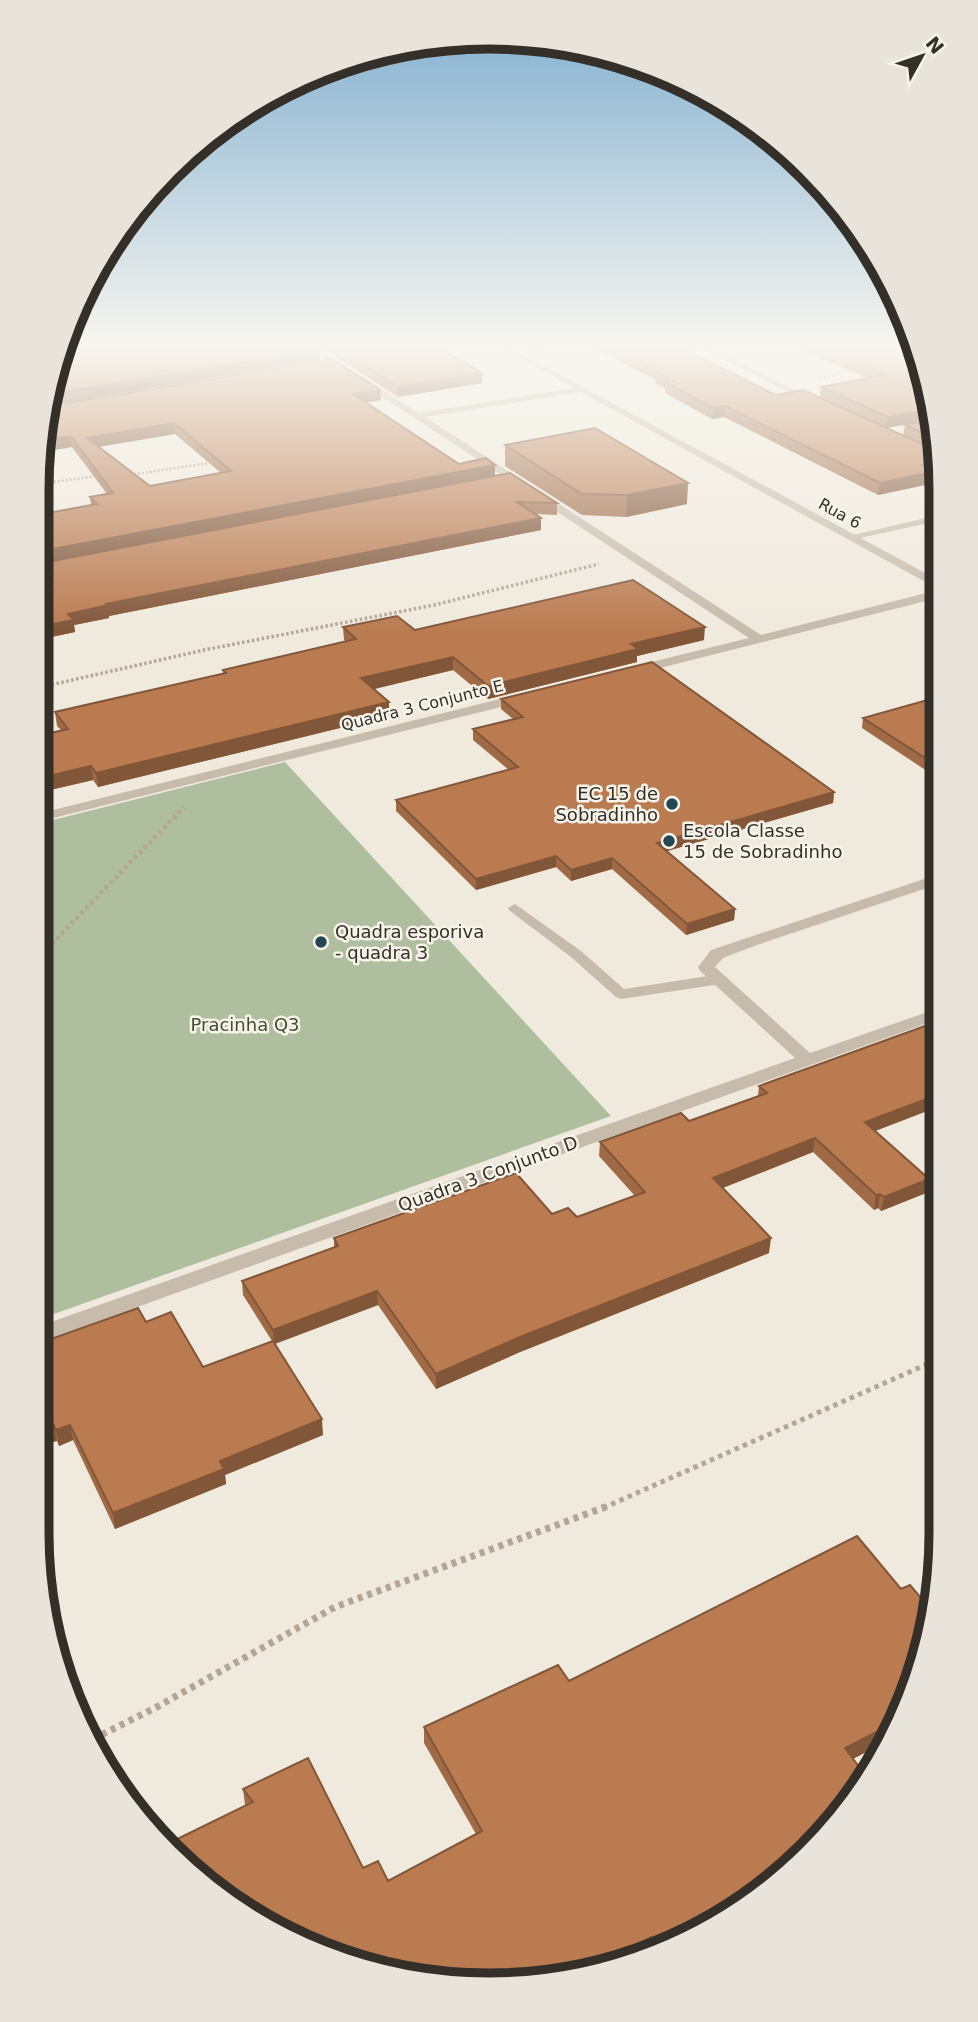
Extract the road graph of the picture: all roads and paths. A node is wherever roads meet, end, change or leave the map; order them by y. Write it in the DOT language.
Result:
graph roads {
  1 [pos="456,442"];
  2 [pos="679,442"];
  3 [pos="220,460"];
  4 [pos="125,475"];
  5 [pos="105,476"];
  6 [pos="510,478"];
  7 [pos="497,481"];
  8 [pos="49,483"];
  9 [pos="929,520"];
  10 [pos="851,537"];
  11 [pos="634,555"];
  12 [pos="929,580"];
  13 [pos="929,596"];
  14 [pos="759,639"];
  15 [pos="623,673"];
  16 [pos="49,685"];
  17 [pos="542,693"];
  18 [pos="216,774"];
  19 [pos="49,815"];
  20 [pos="929,882"];
  21 [pos="515,908"];
  22 [pos="49,946"];
  23 [pos="721,979"];
  24 [pos="929,1017"];
  25 [pos="807,1060"];
  26 [pos="49,1331"];
  27 [pos="929,1363"];
  28 [pos="99,1736"];
  1 -- 6 [label="street"];
  2 -- 10 [label="street, Rua 6"];
  3 -- 4 [label="path"];
  5 -- 8 [label="path"];
  6 -- 7 [label="street"];
  6 -- 11 [label="street"];
  9 -- 10 [label="street"];
  10 -- 12 [label="street, Rua 6"];
  11 -- 14 [label="street"];
  11 -- 16 [label="path"];
  13 -- 14 [label="street"];
  14 -- 15 [label="street"];
  17 -- 18 [label="street, Quadra 3 Conjunto E"];
  18 -- 19 [label="street, Quadra 3 Conjunto E"];
  18 -- 22 [label="path"];
  20 -- 23 [label="street"];
  21 -- 23 [label="lane"];
  23 -- 25 [label="street"];
  24 -- 25 [label="street, Quadra 3 Conjunto D"];
  25 -- 26 [label="street, Quadra 3 Conjunto D"];
  27 -- 28 [label="path"];
}
